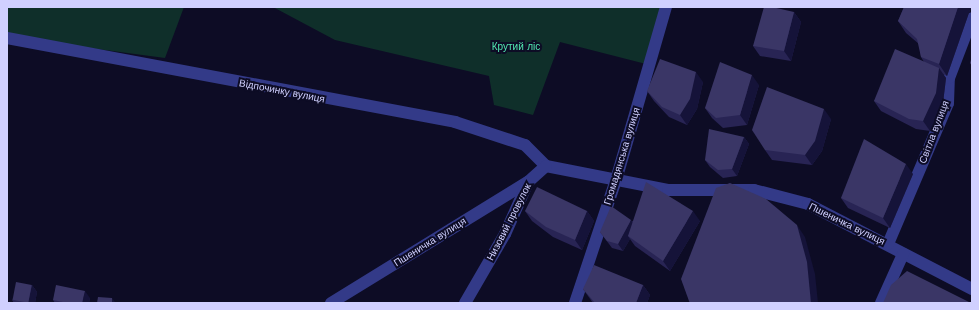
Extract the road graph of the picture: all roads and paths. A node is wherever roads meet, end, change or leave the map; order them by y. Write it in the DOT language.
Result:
graph roads {
  1 [pos="666,7"];
  2 [pos="972,18"];
  3 [pos="7,38"];
  4 [pos="546,166"];
  5 [pos="616,180"];
  6 [pos="528,182"];
  7 [pos="888,244"];
  8 [pos="903,254"];
  9 [pos="972,289"];
  10 [pos="332,303"];
  11 [pos="465,303"];
  12 [pos="575,303"];
  13 [pos="881,303"];
  1 -- 5 [label="street, Громадянська вулиця"];
  2 -- 7 [label="street, Світла вулиця"];
  3 -- 4 [label="street, Відпочинку вулиця"];
  4 -- 5 [label="street, Пшеничка вулиця"];
  4 -- 6 [label="street, Низовий провулок"];
  5 -- 7 [label="street, Пшеничка вулиця"];
  5 -- 12 [label="street, Громадянська вулиця"];
  6 -- 10 [label="street, Пшеничка вулиця"];
  6 -- 11 [label="street, Низовий провулок"];
  7 -- 8 [label="street, Пшеничка вулиця"];
  8 -- 9 [label="street, Пшеничка вулиця"];
  8 -- 13 [label="street"];
}
